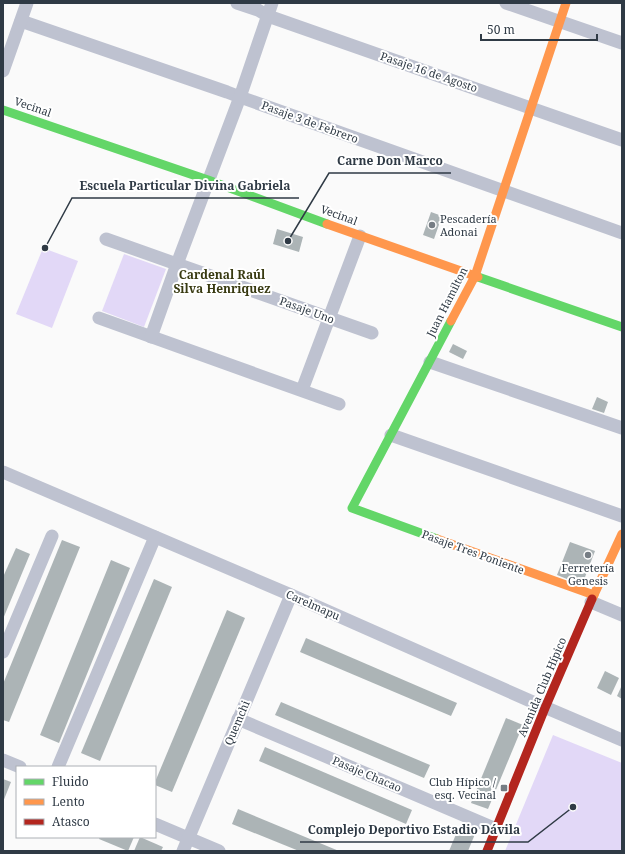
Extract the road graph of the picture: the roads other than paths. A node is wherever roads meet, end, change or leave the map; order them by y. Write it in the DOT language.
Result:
graph roads {
  1 [pos="27,3"];
  2 [pos="237,3"];
  3 [pos="272,3"];
  4 [pos="506,3"];
  5 [pos="566,3"];
  6 [pos="268,16"];
  7 [pos="21,21"];
  8 [pos="560,21"];
  9 [pos="622,43"];
  10 [pos="3,71"];
  11 [pos="240,97"];
  12 [pos="531,108"];
  13 [pos="3,110"];
  14 [pos="622,140"];
  15 [pos="208,180"];
  16 [pos="503,191"];
  17 [pos="622,233"];
  18 [pos="360,236"];
  19 [pos="106,239"];
  20 [pos="177,264"];
  21 [pos="475,276"];
  22 [pos="99,318"];
  23 [pos="329,318"];
  24 [pos="622,327"];
  25 [pos="372,333"];
  26 [pos="151,337"];
  27 [pos="430,362"];
  28 [pos="302,390"];
  29 [pos="339,404"];
  30 [pos="622,428"];
  31 [pos="391,435"];
  32 [pos="3,472"];
  33 [pos="352,508"];
  34 [pos="622,516"];
  35 [pos="622,534"];
  36 [pos="52,536"];
  37 [pos="156,537"];
  38 [pos="291,595"];
  39 [pos="592,599"];
  40 [pos="622,615"];
  41 [pos="3,652"];
  42 [pos="545,708"];
  43 [pos="238,719"];
  44 [pos="622,740"];
  45 [pos="3,760"];
  46 [pos="18,766"];
  47 [pos="58,766"];
  48 [pos="156,824"];
  49 [pos="496,829"];
  50 [pos="188,838"];
  51 [pos="183,851"];
  52 [pos="219,851"];
  53 [pos="487,851"];
  1 -- 7 [label="street"];
  2 -- 6 [label="street, Pasaje 16 de Agosto"];
  3 -- 6 [label="street"];
  4 -- 8 [label="street"];
  5 -- 8 [label="street, Juan Hamilton"];
  6 -- 11 [label="street"];
  6 -- 12 [label="street, Pasaje 16 de Agosto"];
  7 -- 10 [label="street"];
  7 -- 11 [label="street, Pasaje 3 de Febrero"];
  8 -- 9 [label="street"];
  8 -- 12 [label="street, Juan Hamilton"];
  11 -- 15 [label="street"];
  11 -- 16 [label="street, Pasaje 3 de Febrero"];
  12 -- 14 [label="street, Pasaje 16 de Agosto"];
  12 -- 16 [label="street, Juan Hamilton"];
  13 -- 15 [label="street, Vecinal"];
  15 -- 18 [label="street, Vecinal"];
  15 -- 20 [label="street"];
  16 -- 17 [label="street, Pasaje 3 de Febrero"];
  16 -- 21 [label="street, Juan Hamilton"];
  18 -- 21 [label="street, Vecinal"];
  18 -- 23 [label="street"];
  19 -- 20 [label="street, Pasaje Uno"];
  20 -- 23 [label="street, Pasaje Uno"];
  20 -- 26 [label="street"];
  21 -- 24 [label="street, Vecinal"];
  21 -- 27 [label="street, Juan Hamilton"];
  22 -- 26 [label="street"];
  23 -- 25 [label="street, Pasaje Uno"];
  23 -- 28 [label="street"];
  26 -- 28 [label="street"];
  27 -- 30 [label="street"];
  27 -- 31 [label="street, Juan Hamilton"];
  28 -- 29 [label="street"];
  31 -- 33 [label="street, Juan Hamilton"];
  31 -- 34 [label="street"];
  32 -- 37 [label="street, Carelmapu"];
  33 -- 39 [label="street, Pasaje Tres Poniente"];
  35 -- 39 [label="street, Avenida Club Hípico"];
  36 -- 41 [label="street"];
  37 -- 38 [label="street, Carelmapu"];
  37 -- 47 [label="street"];
  38 -- 42 [label="street, Carelmapu"];
  38 -- 43 [label="street, Quemchi"];
  39 -- 40 [label="street, Pasaje Tres Poniente"];
  39 -- 42 [label="street, Avenida Club Hípico"];
  42 -- 44 [label="street, Carelmapu"];
  42 -- 49 [label="street, Avenida Club Hípico"];
  43 -- 49 [label="street, Pasaje Chacao"];
  43 -- 50 [label="street, Quemchi"];
  45 -- 46 [label="street"];
  48 -- 50 [label="street"];
  49 -- 53 [label="street, Avenida Club Hípico"];
  50 -- 51 [label="street, Quemchi"];
  50 -- 52 [label="street"];
}
